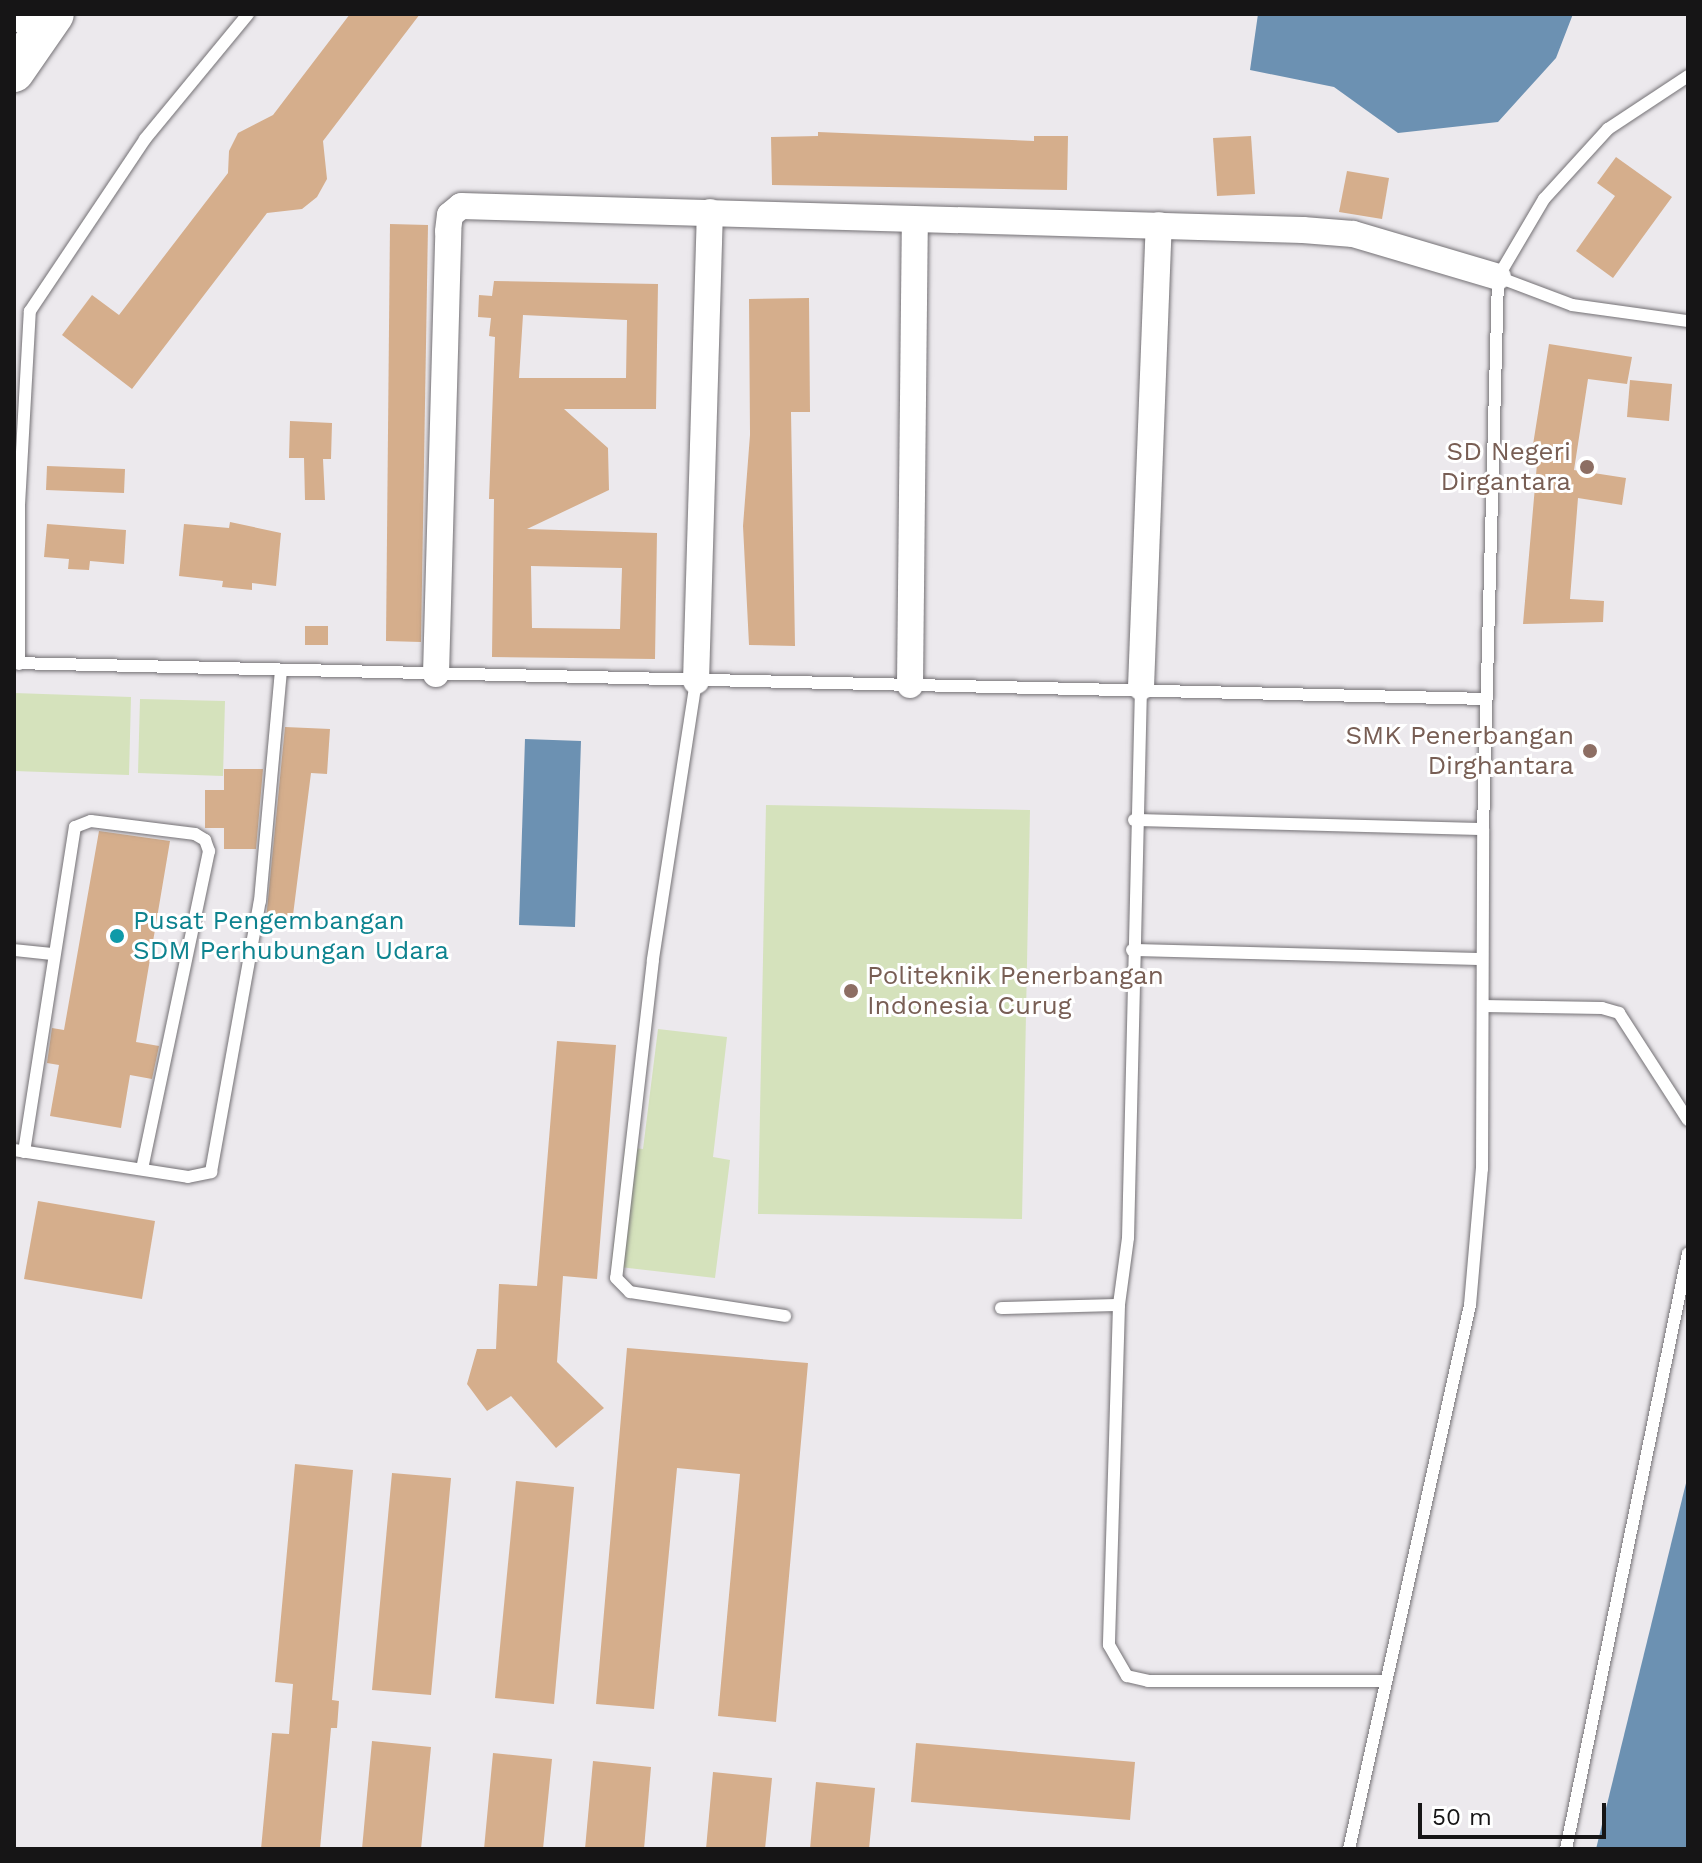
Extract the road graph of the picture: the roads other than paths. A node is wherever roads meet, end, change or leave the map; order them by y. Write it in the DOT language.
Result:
graph roads {
  1 [pos="248,14"];
  2 [pos="38,19"];
  3 [pos="14,72"];
  4 [pos="1688,76"];
  5 [pos="710,212"];
  6 [pos="915,221"];
  7 [pos="1159,225"];
  8 [pos="1498,277"];
  9 [pos="1688,321"];
  10 [pos="16,664"];
  11 [pos="281,670"];
  12 [pos="436,674"];
  13 [pos="696,681"];
  14 [pos="910,685"];
  15 [pos="1141,687"];
  16 [pos="1486,699"];
  17 [pos="1134,820"];
  18 [pos="1483,829"];
  19 [pos="14,950"];
  20 [pos="1132,950"];
  21 [pos="51,954"];
  22 [pos="1482,959"];
  23 [pos="1483,1006"];
  24 [pos="1688,1120"];
  25 [pos="19,1151"];
  26 [pos="142,1168"];
  27 [pos="1688,1253"];
  28 [pos="1119,1305"];
  29 [pos="1001,1308"];
  30 [pos="785,1316"];
  31 [pos="1383,1681"];
  32 [pos="1349,1849"];
  33 [pos="1566,1849"];
  1 -- 10 [label="lane"];
  2 -- 3 [label="main road"];
  4 -- 8 [label="lane"];
  5 -- 6 [label="street"];
  5 -- 12 [label="street"];
  5 -- 13 [label="street"];
  6 -- 7 [label="street"];
  6 -- 14 [label="street"];
  7 -- 8 [label="street"];
  7 -- 15 [label="street"];
  8 -- 9 [label="lane"];
  8 -- 16 [label="lane"];
  10 -- 11 [label="lane"];
  11 -- 12 [label="lane"];
  11 -- 26 [label="lane"];
  12 -- 13 [label="lane"];
  13 -- 14 [label="lane"];
  13 -- 30 [label="lane"];
  14 -- 15 [label="lane"];
  15 -- 16 [label="lane"];
  15 -- 17 [label="lane"];
  16 -- 18 [label="lane"];
  17 -- 18 [label="lane"];
  17 -- 20 [label="lane"];
  18 -- 22 [label="lane"];
  19 -- 21 [label="lane"];
  20 -- 22 [label="lane"];
  20 -- 28 [label="lane"];
  21 -- 25 [label="lane"];
  21 -- 26 [label="lane"];
  22 -- 23 [label="lane"];
  23 -- 24 [label="lane"];
  23 -- 31 [label="lane"];
  25 -- 26 [label="lane"];
  27 -- 33 [label="lane"];
  28 -- 29 [label="lane"];
  28 -- 31 [label="lane"];
  31 -- 32 [label="lane"];
}
